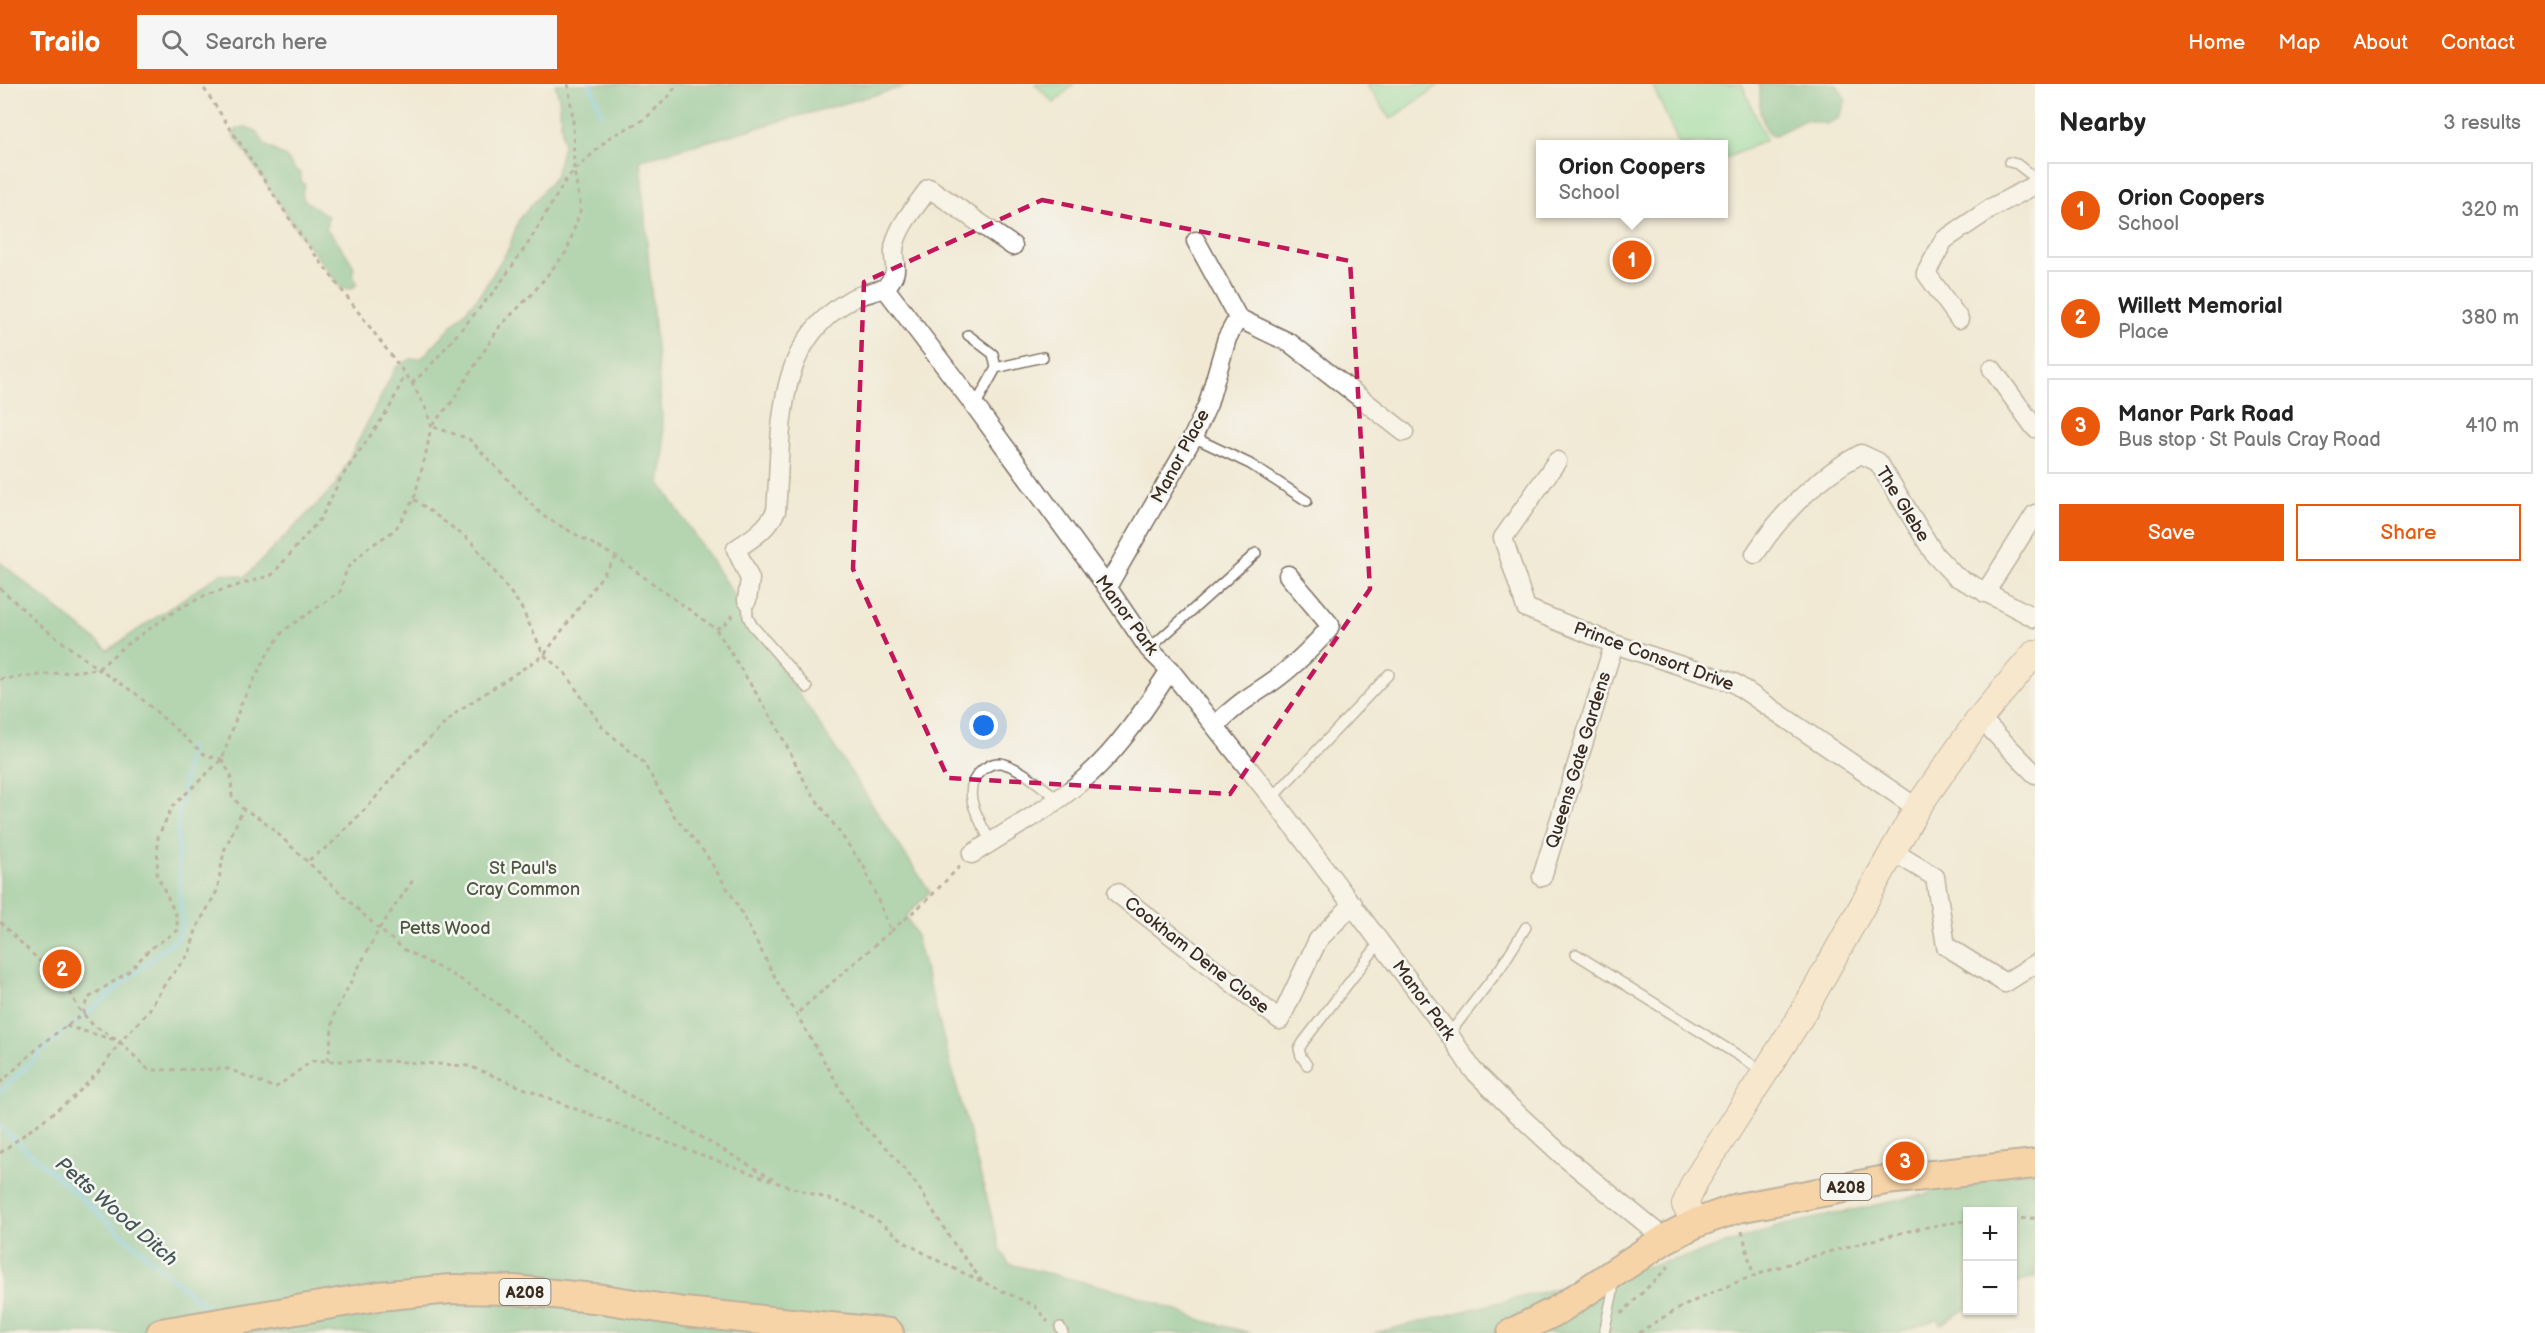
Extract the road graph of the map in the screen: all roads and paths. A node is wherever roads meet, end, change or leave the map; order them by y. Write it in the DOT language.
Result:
graph roads {
  1 [pos="201,84"];
  2 [pos="568,84"];
  3 [pos="677,84"];
  4 [pos="2009,162"];
  5 [pos="574,171"];
  6 [pos="2035,178"];
  7 [pos="2035,184"];
  8 [pos="1196,242"];
  9 [pos="1013,246"];
  10 [pos="885,288"];
  11 [pos="1238,318"];
  12 [pos="1959,319"];
  13 [pos="968,335"];
  14 [pos="1043,357"];
  15 [pos="996,368"];
  16 [pos="1992,369"];
  17 [pos="405,374"];
  18 [pos="412,383"];
  19 [pos="975,406"];
  20 [pos="431,426"];
  21 [pos="2035,428"];
  22 [pos="1404,432"];
  23 [pos="1193,437"];
  24 [pos="1557,461"];
  25 [pos="414,499"];
  26 [pos="1307,501"];
  27 [pos="2035,514"];
  28 [pos="1256,553"];
  29 [pos="1755,554"];
  30 [pos="616,557"];
  31 [pos="1288,575"];
  32 [pos="1107,587"];
  33 [pos="0,588"];
  34 [pos="1985,592"];
  35 [pos="747,600"];
  36 [pos="2035,618"];
  37 [pos="716,629"];
  38 [pos="1614,644"];
  39 [pos="1149,649"];
  40 [pos="2035,652"];
  41 [pos="544,655"];
  42 [pos="98,669"];
  43 [pos="1170,670"];
  44 [pos="1389,674"];
  45 [pos="0,679"];
  46 [pos="807,688"];
  47 [pos="1980,718"];
  48 [pos="1215,726"];
  49 [pos="222,759"];
  50 [pos="2035,774"];
  51 [pos="1272,798"];
  52 [pos="1059,799"];
  53 [pos="1917,808"];
  54 [pos="243,809"];
  55 [pos="990,842"];
  56 [pos="1892,851"];
  57 [pos="972,854"];
  58 [pos="309,861"];
  59 [pos="1542,877"];
  60 [pos="413,880"];
  61 [pos="1117,893"];
  62 [pos="1353,904"];
  63 [pos="0,922"];
  64 [pos="1526,927"];
  65 [pos="379,929"];
  66 [pos="891,931"];
  67 [pos="1381,941"];
  68 [pos="1576,954"];
  69 [pos="2035,964"];
  70 [pos="84,1014"];
  71 [pos="796,1014"];
  72 [pos="66,1026"];
  73 [pos="1449,1034"];
  74 [pos="120,1042"];
  75 [pos="327,1061"];
  76 [pos="1307,1065"];
  77 [pos="1765,1072"];
  78 [pos="0,1083"];
  79 [pos="0,1153"];
  80 [pos="2035,1164"];
  81 [pos="781,1184"];
  82 [pos="2035,1218"];
  83 [pos="2017,1219"];
  84 [pos="1963,1221"];
  85 [pos="1696,1223"];
  86 [pos="1753,1228"];
  87 [pos="1742,1231"];
  88 [pos="1732,1233"];
  89 [pos="1671,1248"];
  90 [pos="1610,1276"];
  91 [pos="1754,1278"];
  92 [pos="983,1281"];
  93 [pos="1624,1311"];
  94 [pos="1049,1324"];
  95 [pos="161,1333"];
  96 [pos="889,1333"];
  97 [pos="1512,1333"];
  98 [pos="1604,1333"];
  99 [pos="1639,1333"];
  1 -- 17 [label="path"];
  2 -- 5 [label="path"];
  3 -- 5 [label="path"];
  4 -- 6 [label="lane"];
  5 -- 18 [label="path"];
  5 -- 20 [label="path"];
  7 -- 12 [label="street"];
  8 -- 11 [label="street"];
  9 -- 10 [label="street"];
  10 -- 19 [label="street, Manor Park"];
  10 -- 35 [label="street"];
  11 -- 22 [label="street"];
  11 -- 23 [label="street, Manor Place"];
  13 -- 15 [label="lane"];
  14 -- 15 [label="lane"];
  15 -- 19 [label="lane"];
  16 -- 21 [label="street"];
  17 -- 18 [label="path"];
  17 -- 42 [label="path"];
  18 -- 20 [label="path"];
  19 -- 32 [label="street, Manor Park"];
  20 -- 25 [label="path"];
  20 -- 30 [label="path"];
  23 -- 26 [label="lane"];
  23 -- 32 [label="street, Manor Place"];
  24 -- 38 [label="street, Prince Consort Drive"];
  25 -- 41 [label="path"];
  25 -- 49 [label="path"];
  27 -- 34 [label="street"];
  28 -- 39 [label="lane"];
  29 -- 34 [label="street, The Glebe"];
  30 -- 37 [label="path"];
  30 -- 41 [label="path"];
  31 -- 48 [label="street"];
  32 -- 39 [label="street, Manor Park"];
  33 -- 42 [label="path"];
  34 -- 36 [label="street, The Glebe"];
  35 -- 37 [label="path"];
  35 -- 46 [label="lane"];
  37 -- 66 [label="path"];
  38 -- 53 [label="street, Prince Consort Drive"];
  38 -- 59 [label="street, Queens Gate Gardens"];
  39 -- 43 [label="street, Manor Park"];
  40 -- 47 [label="main road"];
  41 -- 58 [label="path"];
  41 -- 71 [label="path"];
  42 -- 45 [label="path"];
  42 -- 49 [label="path"];
  43 -- 48 [label="street, Manor Park"];
  43 -- 52 [label="street"];
  44 -- 51 [label="lane"];
  47 -- 50 [label="street"];
  47 -- 53 [label="main road"];
  48 -- 51 [label="street, Manor Park"];
  49 -- 54 [label="path"];
  49 -- 70 [label="path"];
  51 -- 62 [label="street, Manor Park"];
  52 -- 55 [label="street"];
  52 -- 55 [label="lane"];
  53 -- 56 [label="main road"];
  54 -- 58 [label="path"];
  54 -- 74 [label="path"];
  55 -- 57 [label="street"];
  56 -- 69 [label="street"];
  56 -- 77 [label="main road"];
  57 -- 66 [label="path"];
  58 -- 65 [label="path"];
  60 -- 65 [label="path"];
  61 -- 62 [label="street, Cookham Dene Close"];
  62 -- 67 [label="street, Manor Park"];
  63 -- 70 [label="path"];
  64 -- 73 [label="lane"];
  65 -- 75 [label="path"];
  65 -- 81 [label="path"];
  66 -- 71 [label="path"];
  67 -- 73 [label="street, Manor Park"];
  67 -- 76 [label="lane"];
  68 -- 77 [label="lane"];
  70 -- 74 [label="path"];
  70 -- 78 [label="path"];
  71 -- 92 [label="path"];
  72 -- 74 [label="path"];
  73 -- 89 [label="street, Manor Park"];
  74 -- 75 [label="path"];
  74 -- 79 [label="path"];
  75 -- 81 [label="path"];
  77 -- 85 [label="main road"];
  80 -- 85 [label="main road, A208"];
  81 -- 92 [label="path"];
  82 -- 83 [label="path"];
  84 -- 91 [label="path"];
  85 -- 89 [label="main road, A208"];
  86 -- 87 [label="path"];
  87 -- 88 [label="path"];
  87 -- 91 [label="path"];
  89 -- 90 [label="main road, A208"];
  89 -- 93 [label="path"];
  90 -- 97 [label="main road, A208"];
  90 -- 98 [label="lane"];
  91 -- 99 [label="path"];
  92 -- 94 [label="path"];
  95 -- 96 [label="main road, A208"];
}
